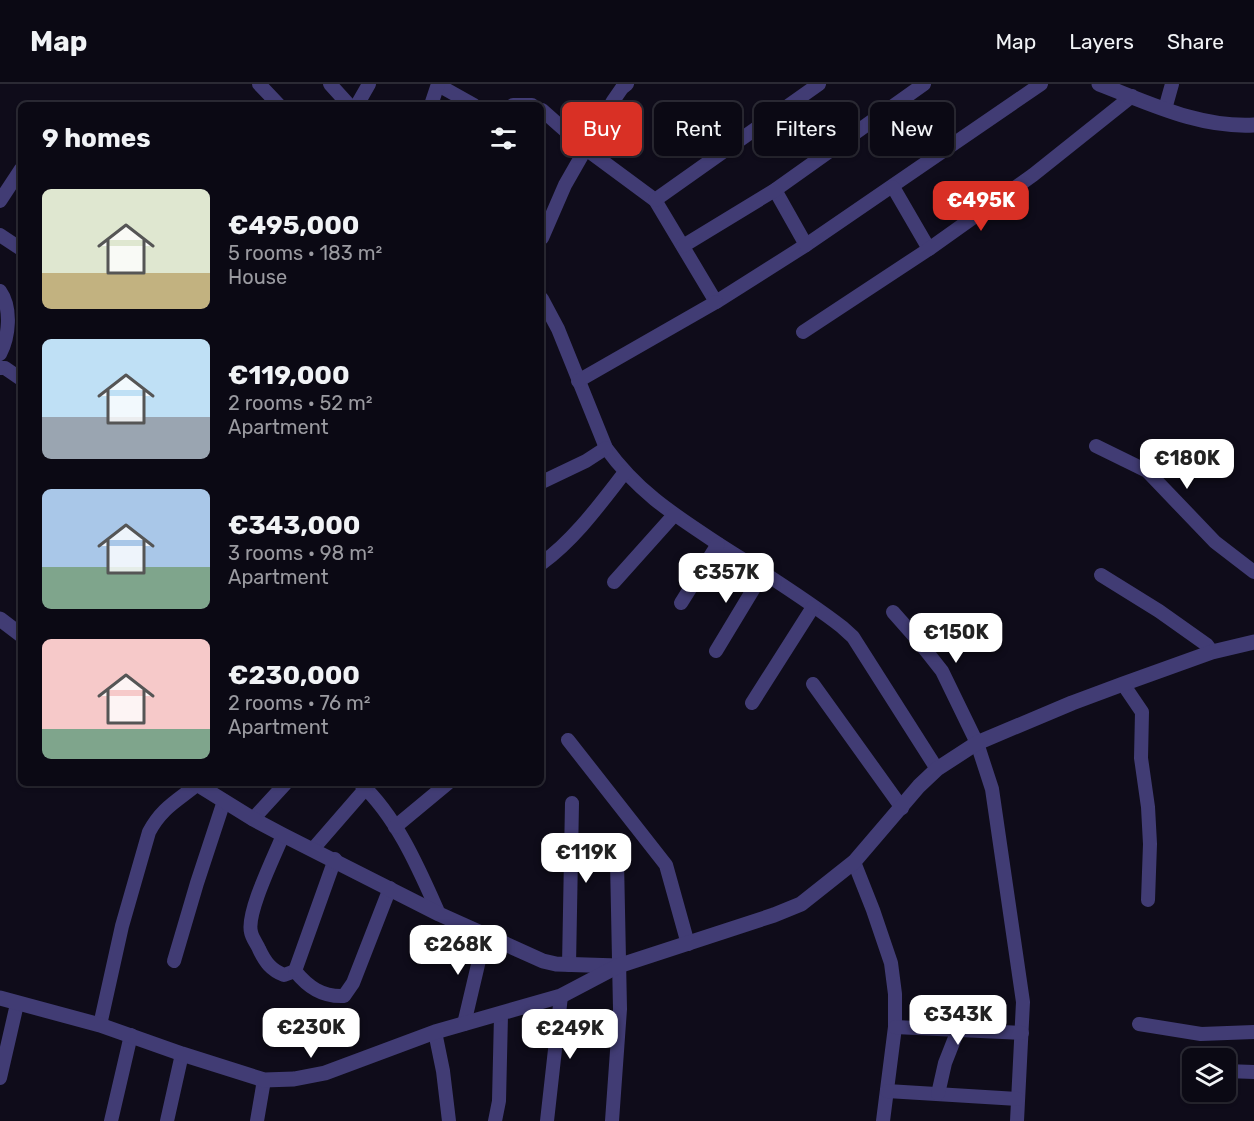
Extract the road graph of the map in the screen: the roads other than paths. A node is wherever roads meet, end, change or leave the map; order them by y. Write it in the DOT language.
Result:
graph roads {
  1 [pos="259,84"];
  2 [pos="330,84"];
  3 [pos="369,84"];
  4 [pos="438,84"];
  5 [pos="627,84"];
  6 [pos="819,84"];
  7 [pos="924,84"];
  8 [pos="1041,84"];
  9 [pos="1099,84"];
  10 [pos="1172,84"];
  11 [pos="1132,96"];
  12 [pos="276,102"];
  13 [pos="346,102"];
  14 [pos="359,102"];
  15 [pos="432,102"];
  16 [pos="469,102"];
  17 [pos="612,102"];
  18 [pos="1165,109"];
  19 [pos="544,112"];
  20 [pos="1254,125"];
  21 [pos="562,128"];
  22 [pos="582,156"];
  23 [pos="595,156"];
  24 [pos="18,174"];
  25 [pos="893,187"];
  26 [pos="776,189"];
  27 [pos="655,200"];
  28 [pos="0,201"];
  29 [pos="544,233"];
  30 [pos="0,235"];
  31 [pos="806,245"];
  32 [pos="682,246"];
  33 [pos="18,247"];
  34 [pos="929,249"];
  35 [pos="0,291"];
  36 [pos="716,302"];
  37 [pos="544,303"];
  38 [pos="803,332"];
  39 [pos="0,354"];
  40 [pos="0,368"];
  41 [pos="18,377"];
  42 [pos="578,381"];
  43 [pos="1096,446"];
  44 [pos="606,448"];
  45 [pos="625,472"];
  46 [pos="544,481"];
  47 [pos="674,515"];
  48 [pos="718,544"];
  49 [pos="544,561"];
  50 [pos="1254,572"];
  51 [pos="763,573"];
  52 [pos="1101,575"];
  53 [pos="614,582"];
  54 [pos="681,603"];
  55 [pos="813,607"];
  56 [pos="893,612"];
  57 [pos="0,619"];
  58 [pos="18,633"];
  59 [pos="1254,642"];
  60 [pos="717,651"];
  61 [pos="1212,652"];
  62 [pos="813,684"];
  63 [pos="1123,684"];
  64 [pos="752,703"];
  65 [pos="568,740"];
  66 [pos="977,743"];
  67 [pos="937,769"];
  68 [pos="194,786"];
  69 [pos="200,786"];
  70 [pos="283,786"];
  71 [pos="363,786"];
  72 [pos="444,786"];
  73 [pos="224,801"];
  74 [pos="572,803"];
  75 [pos="902,808"];
  76 [pos="253,819"];
  77 [pos="395,826"];
  78 [pos="283,835"];
  79 [pos="313,849"];
  80 [pos="335,859"];
  81 [pos="617,861"];
  82 [pos="854,862"];
  83 [pos="390,888"];
  84 [pos="1148,900"];
  85 [pos="439,914"];
  86 [pos="485,935"];
  87 [pos="688,944"];
  88 [pos="174,961"];
  89 [pos="569,965"];
  90 [pos="618,966"];
  91 [pos="295,970"];
  92 [pos="561,996"];
  93 [pos="0,998"];
  94 [pos="17,1004"];
  95 [pos="501,1015"];
  96 [pos="464,1024"];
  97 [pos="1139,1024"];
  98 [pos="100,1025"];
  99 [pos="895,1027"];
  100 [pos="958,1030"];
  101 [pos="435,1032"];
  102 [pos="1254,1032"];
  103 [pos="1022,1033"];
  104 [pos="131,1035"];
  105 [pos="182,1054"];
  106 [pos="1236,1071"];
  107 [pos="1254,1072"];
  108 [pos="0,1078"];
  109 [pos="264,1080"];
  110 [pos="887,1091"];
  111 [pos="938,1094"];
  112 [pos="1018,1099"];
  113 [pos="111,1121"];
  114 [pos="167,1121"];
  115 [pos="257,1121"];
  116 [pos="449,1121"];
  117 [pos="495,1121"];
  118 [pos="547,1121"];
  119 [pos="612,1121"];
  120 [pos="883,1121"];
  121 [pos="1017,1121"];
  1 -- 12 [label="street"];
  2 -- 13 [label="street"];
  3 -- 14 [label="street"];
  4 -- 15 [label="street"];
  4 -- 16 [label="street"];
  5 -- 17 [label="street"];
  6 -- 27 [label="street"];
  7 -- 26 [label="street"];
  8 -- 25 [label="street"];
  9 -- 11 [label="street"];
  10 -- 18 [label="street"];
  11 -- 18 [label="street"];
  11 -- 34 [label="street"];
  18 -- 20 [label="street"];
  19 -- 21 [label="street"];
  22 -- 29 [label="street"];
  23 -- 27 [label="street"];
  24 -- 28 [label="street"];
  25 -- 31 [label="street"];
  25 -- 34 [label="street"];
  26 -- 31 [label="street"];
  26 -- 32 [label="street"];
  27 -- 32 [label="street"];
  30 -- 33 [label="street"];
  31 -- 36 [label="street"];
  32 -- 36 [label="street"];
  34 -- 38 [label="street"];
  35 -- 39 [label="street"];
  36 -- 42 [label="street"];
  37 -- 42 [label="street"];
  40 -- 41 [label="street"];
  42 -- 44 [label="street"];
  43 -- 50 [label="street"];
  44 -- 45 [label="street"];
  44 -- 46 [label="street"];
  45 -- 47 [label="street"];
  45 -- 49 [label="street"];
  47 -- 48 [label="street"];
  47 -- 53 [label="street"];
  48 -- 51 [label="street"];
  48 -- 54 [label="street"];
  51 -- 55 [label="street"];
  51 -- 60 [label="street"];
  52 -- 61 [label="street"];
  55 -- 64 [label="street"];
  55 -- 67 [label="street"];
  56 -- 66 [label="street"];
  57 -- 58 [label="street"];
  59 -- 61 [label="street"];
  61 -- 63 [label="street"];
  62 -- 75 [label="street"];
  63 -- 66 [label="street"];
  63 -- 84 [label="street"];
  65 -- 87 [label="street"];
  66 -- 67 [label="street"];
  66 -- 103 [label="street"];
  67 -- 75 [label="street"];
  68 -- 98 [label="street"];
  69 -- 73 [label="street"];
  70 -- 76 [label="street"];
  71 -- 77 [label="street"];
  71 -- 79 [label="street"];
  72 -- 77 [label="street"];
  73 -- 76 [label="street"];
  73 -- 88 [label="street"];
  74 -- 89 [label="street"];
  75 -- 82 [label="street"];
  76 -- 78 [label="street"];
  77 -- 85 [label="street"];
  78 -- 79 [label="street"];
  78 -- 91 [label="street"];
  79 -- 80 [label="street"];
  80 -- 83 [label="street"];
  80 -- 91 [label="street"];
  81 -- 90 [label="street"];
  82 -- 87 [label="street"];
  82 -- 99 [label="street"];
  83 -- 85 [label="street"];
  83 -- 91 [label="street"];
  85 -- 86 [label="street"];
  86 -- 89 [label="street"];
  86 -- 96 [label="street"];
  87 -- 90 [label="street"];
  89 -- 90 [label="street"];
  90 -- 92 [label="street"];
  90 -- 119 [label="street"];
  92 -- 95 [label="street"];
  92 -- 118 [label="street"];
  93 -- 94 [label="street"];
  94 -- 98 [label="street"];
  94 -- 108 [label="street"];
  95 -- 96 [label="street"];
  95 -- 117 [label="street"];
  96 -- 101 [label="street"];
  97 -- 102 [label="street"];
  98 -- 104 [label="street"];
  99 -- 100 [label="street"];
  99 -- 110 [label="street"];
  100 -- 103 [label="street"];
  100 -- 111 [label="street"];
  101 -- 109 [label="street"];
  101 -- 116 [label="street"];
  103 -- 112 [label="street"];
  104 -- 105 [label="street"];
  104 -- 113 [label="street"];
  105 -- 109 [label="street"];
  105 -- 114 [label="street"];
  106 -- 107 [label="street"];
  109 -- 115 [label="street"];
  110 -- 111 [label="street"];
  110 -- 120 [label="street"];
  111 -- 112 [label="street"];
  112 -- 121 [label="street"];
}
